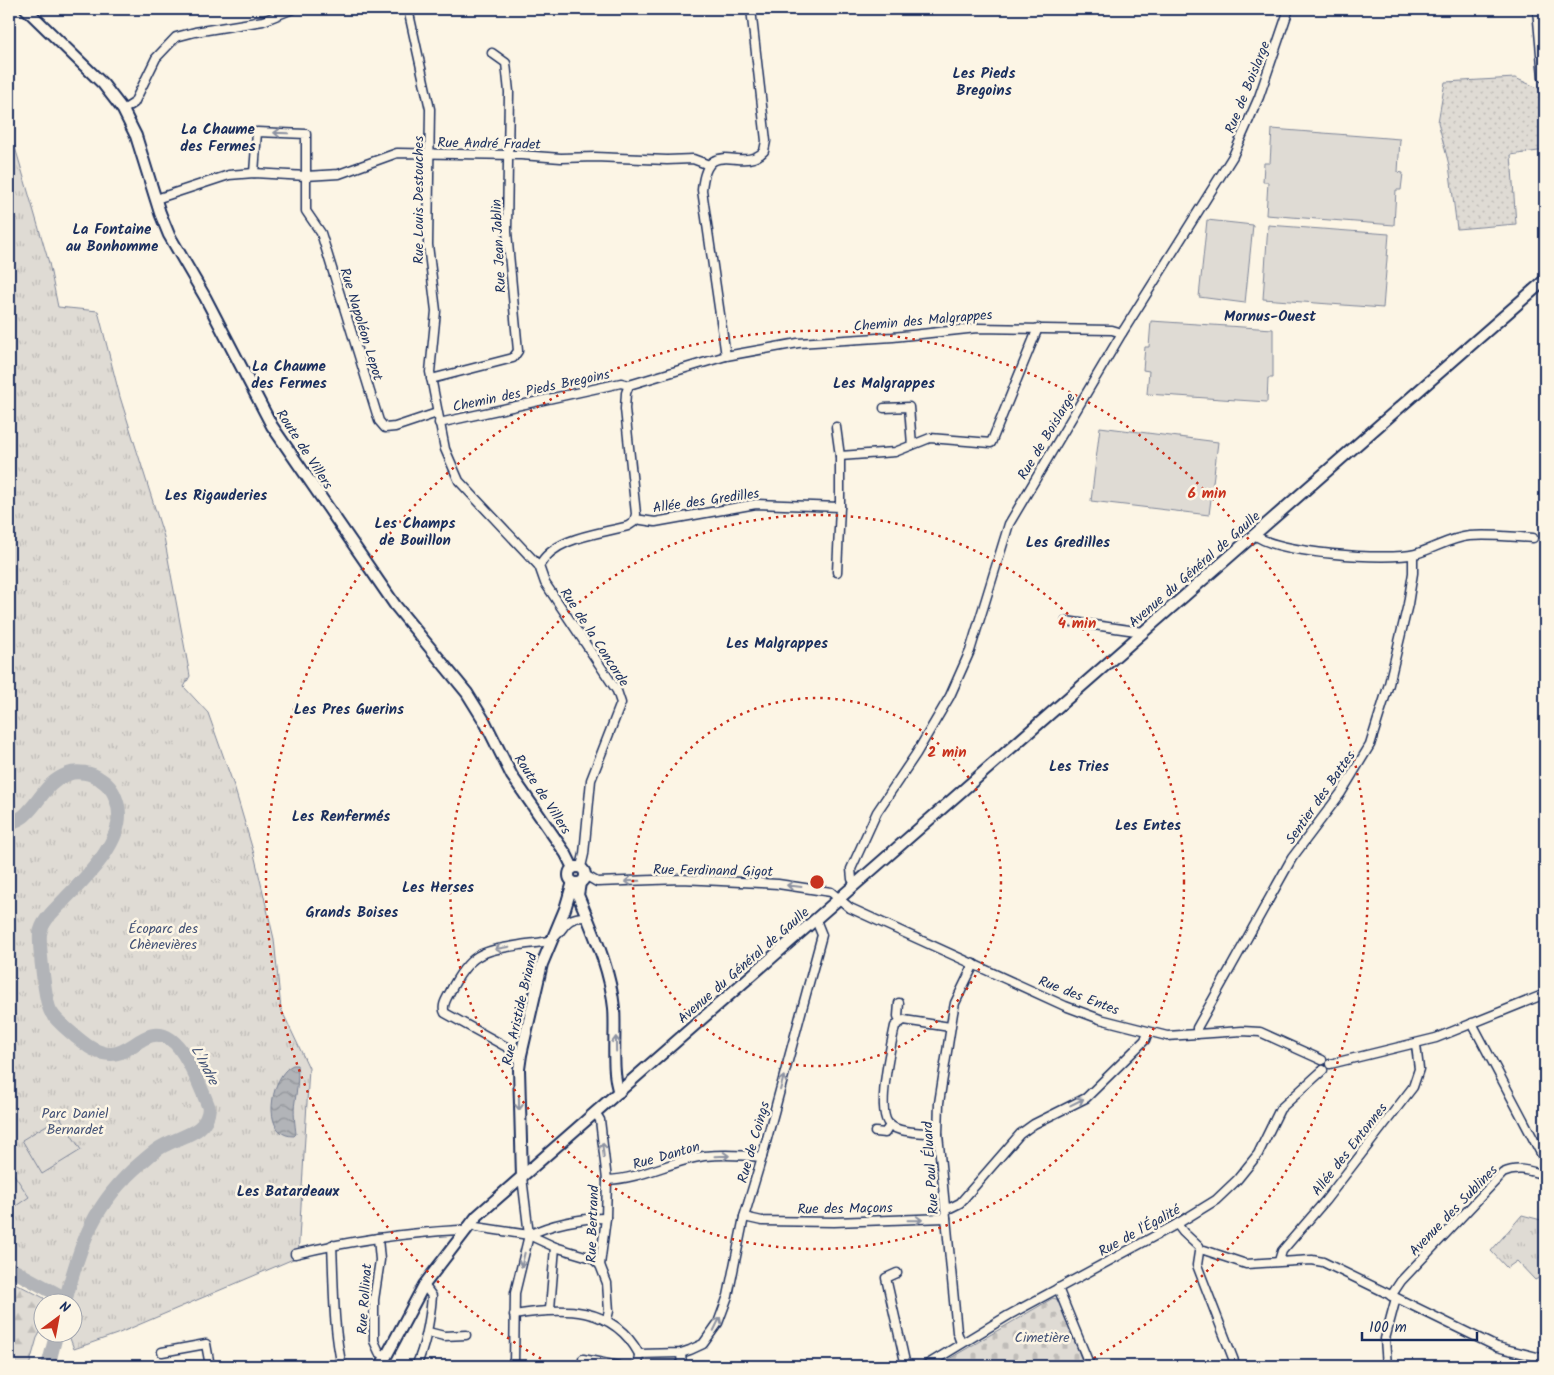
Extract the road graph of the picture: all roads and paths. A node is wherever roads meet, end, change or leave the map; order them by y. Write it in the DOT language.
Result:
graph roads {
  1 [pos="26,9"];
  2 [pos="293,9"];
  3 [pos="408,9"];
  4 [pos="751,9"];
  5 [pos="1289,9"];
  6 [pos="1537,9"];
  7 [pos="492,53"];
  8 [pos="1543,77"];
  9 [pos="123,110"];
  10 [pos="431,154"];
  11 [pos="508,155"];
  12 [pos="708,165"];
  13 [pos="254,173"];
  14 [pos="306,176"];
  15 [pos="156,199"];
  16 [pos="1545,280"];
  17 [pos="1038,328"];
  18 [pos="1122,333"];
  19 [pos="726,356"];
  20 [pos="431,379"];
  21 [pos="629,385"];
  22 [pos="884,408"];
  23 [pos="438,413"];
  24 [pos="439,423"];
  25 [pos="836,426"];
  26 [pos="912,445"];
  27 [pos="840,456"];
  28 [pos="840,507"];
  29 [pos="635,519"];
  30 [pos="1255,535"];
  31 [pos="1533,538"];
  32 [pos="1413,555"];
  33 [pos="539,566"];
  34 [pos="837,572"];
  35 [pos="1066,621"];
  36 [pos="1144,632"];
  37 [pos="578,875"];
  38 [pos="855,884"];
  39 [pos="840,898"];
  40 [pos="587,917"];
  41 [pos="816,920"];
  42 [pos="550,940"];
  43 [pos="974,964"];
  44 [pos="1545,994"];
  45 [pos="899,1003"];
  46 [pos="900,1022"];
  47 [pos="1472,1023"];
  48 [pos="950,1027"];
  49 [pos="1148,1032"];
  50 [pos="1197,1034"];
  51 [pos="1416,1044"];
  52 [pos="521,1055"];
  53 [pos="1326,1062"];
  54 [pos="619,1092"];
  55 [pos="596,1112"];
  56 [pos="890,1125"];
  57 [pos="875,1132"];
  58 [pos="938,1134"];
  59 [pos="762,1157"];
  60 [pos="1545,1161"];
  61 [pos="1545,1176"];
  62 [pos="522,1177"];
  63 [pos="606,1180"];
  64 [pos="945,1208"];
  65 [pos="744,1217"];
  66 [pos="606,1218"];
  67 [pos="946,1218"];
  68 [pos="471,1223"];
  69 [pos="1177,1224"];
  70 [pos="463,1232"];
  71 [pos="528,1235"];
  72 [pos="378,1238"];
  73 [pos="332,1245"];
  74 [pos="555,1247"];
  75 [pos="1200,1249"];
  76 [pos="295,1254"];
  77 [pos="1279,1261"];
  78 [pos="600,1265"];
  79 [pos="897,1273"];
  80 [pos="424,1285"];
  81 [pos="1058,1288"];
  82 [pos="1393,1297"];
  83 [pos="550,1309"];
  84 [pos="514,1315"];
  85 [pos="607,1319"];
  86 [pos="428,1332"];
  87 [pos="466,1335"];
  88 [pos="961,1343"];
  89 [pos="162,1352"];
  90 [pos="639,1354"];
  91 [pos="682,1354"];
  92 [pos="386,1357"];
  93 [pos="583,1359"];
  94 [pos="1545,1359"];
  95 [pos="210,1366"];
  96 [pos="342,1366"];
  97 [pos="381,1366"];
  98 [pos="416,1366"];
  99 [pos="514,1366"];
  100 [pos="618,1366"];
  101 [pos="638,1366"];
  102 [pos="682,1366"];
  103 [pos="906,1366"];
  104 [pos="925,1366"];
  105 [pos="1090,1366"];
  106 [pos="1236,1366"];
  107 [pos="1387,1366"];
  1 -- 9 [label="main road, Route de Villers"];
  2 -- 9 [label="street"];
  3 -- 10 [label="street, Rue Louis Destouches"];
  4 -- 12 [label="street"];
  5 -- 18 [label="street, Rue de Boislarge"];
  6 -- 8 [label="street"];
  7 -- 11 [label="street, Rue Jean Jablin"];
  9 -- 15 [label="main road, Route de Villers"];
  10 -- 11 [label="street, Rue André Fradet"];
  10 -- 14 [label="street, Rue André Fradet"];
  10 -- 20 [label="street, Rue Louis Destouches"];
  11 -- 12 [label="street, Rue André Fradet"];
  11 -- 20 [label="street, Rue Jean Jablin"];
  12 -- 19 [label="street"];
  13 -- 14 [label="street, Rue André Fradet"];
  14 -- 13 [label="street, one-way"];
  13 -- 15 [label="street, Rue André Fradet"];
  14 -- 23 [label="street, Rue Napoléon Lepot"];
  15 -- 37 [label="main road, Route de Villers"];
  16 -- 30 [label="main road, Avenue du Général de Gaulle"];
  17 -- 18 [label="street, Chemin des Malgrappes"];
  17 -- 19 [label="street, Chemin des Malgrappes"];
  17 -- 26 [label="street"];
  18 -- 38 [label="street, Rue de Boislarge"];
  19 -- 21 [label="street, Chemin des Malgrappes"];
  20 -- 23 [label="street, Rue Louis Destouches"];
  21 -- 24 [label="street, Chemin des Pieds Bregoins"];
  21 -- 29 [label="street"];
  22 -- 26 [label="street"];
  23 -- 24 [label="street, Rue Louis Destouches"];
  24 -- 33 [label="street, Rue Louis Destouches"];
  25 -- 27 [label="street"];
  26 -- 27 [label="street"];
  27 -- 28 [label="street"];
  28 -- 29 [label="street, Allée des Gredilles"];
  28 -- 34 [label="street"];
  29 -- 33 [label="street"];
  30 -- 32 [label="street"];
  30 -- 36 [label="main road, Avenue du Général de Gaulle"];
  31 -- 32 [label="street"];
  32 -- 50 [label="street, Sentier des Battes"];
  33 -- 37 [label="street, Rue de la Concorde"];
  35 -- 36 [label="street"];
  36 -- 38 [label="main road, Avenue du Général de Gaulle"];
  39 -- 37 [label="street, Rue Ferdinand Gigot, one-way"];
  37 -- 40 [label="main road"];
  37 -- 42 [label="main road, Rue Aristide Briand"];
  38 -- 39 [label="main road, Avenue du Général de Gaulle"];
  39 -- 41 [label="main road, Avenue du Général de Gaulle"];
  39 -- 43 [label="street, Rue des Entes"];
  40 -- 42 [label="street"];
  54 -- 40 [label="main road, one-way"];
  41 -- 54 [label="main road, Avenue du Général de Gaulle"];
  59 -- 41 [label="street, Rue de Coings, one-way"];
  42 -- 52 [label="main road, Rue Aristide Briand"];
  42 -- 52 [label="street, one-way"];
  43 -- 48 [label="street, Rue Paul Éluard"];
  43 -- 49 [label="street, Rue des Entes"];
  44 -- 47 [label="street"];
  45 -- 46 [label="street"];
  46 -- 48 [label="street"];
  46 -- 56 [label="street"];
  47 -- 51 [label="street"];
  47 -- 60 [label="street"];
  48 -- 58 [label="street, Rue Paul Éluard"];
  49 -- 50 [label="street, Rue des Entes"];
  64 -- 49 [label="street, one-way"];
  50 -- 53 [label="street, Rue des Entes"];
  51 -- 53 [label="street"];
  51 -- 77 [label="street, Allée des Entonnes"];
  52 -- 62 [label="main road, Rue Aristide Briand, one-way"];
  53 -- 69 [label="street, Rue de l'Égalité"];
  54 -- 55 [label="main road, Avenue du Général de Gaulle"];
  55 -- 62 [label="main road, Avenue du Général de Gaulle"];
  63 -- 55 [label="street, Rue Bertrand, one-way"];
  56 -- 57 [label="street"];
  56 -- 58 [label="street"];
  58 -- 64 [label="street, Rue Paul Éluard"];
  63 -- 59 [label="street, Rue Danton, one-way"];
  59 -- 65 [label="street, Rue de Coings"];
  61 -- 82 [label="street, Avenue des Sublines"];
  62 -- 68 [label="main road, Avenue du Général de Gaulle"];
  62 -- 71 [label="street"];
  63 -- 66 [label="street, Rue Bertrand"];
  64 -- 67 [label="street, Rue Paul Éluard"];
  65 -- 67 [label="street, Rue des Maçons, one-way"];
  91 -- 65 [label="street, Rue de Coings, one-way"];
  66 -- 71 [label="street"];
  66 -- 78 [label="street, Rue Bertrand"];
  67 -- 88 [label="street, Rue Paul Éluard"];
  68 -- 70 [label="main road, Avenue du Général de Gaulle"];
  68 -- 71 [label="street"];
  69 -- 75 [label="street"];
  69 -- 81 [label="street, Rue de l'Égalité"];
  70 -- 72 [label="street"];
  70 -- 80 [label="main road, Avenue du Général de Gaulle"];
  71 -- 74 [label="street"];
  71 -- 84 [label="street, one-way"];
  72 -- 73 [label="street"];
  72 -- 92 [label="street, Rue Rollinat"];
  73 -- 76 [label="street"];
  73 -- 96 [label="street"];
  74 -- 78 [label="street"];
  74 -- 83 [label="street"];
  75 -- 77 [label="street"];
  75 -- 106 [label="street"];
  77 -- 82 [label="street"];
  78 -- 85 [label="street, Rue Bertrand"];
  79 -- 103 [label="street"];
  80 -- 86 [label="street"];
  80 -- 92 [label="main road, Avenue du Général de Gaulle"];
  81 -- 88 [label="street, Rue de l'Égalité"];
  81 -- 105 [label="street"];
  82 -- 94 [label="street"];
  82 -- 107 [label="street"];
  83 -- 84 [label="street"];
  83 -- 85 [label="street"];
  84 -- 99 [label="street"];
  85 -- 90 [label="street"];
  86 -- 87 [label="street"];
  86 -- 98 [label="street"];
  88 -- 104 [label="street, Rue de l'Égalité"];
  89 -- 95 [label="street"];
  90 -- 91 [label="street"];
  90 -- 101 [label="street"];
  91 -- 102 [label="street"];
  92 -- 97 [label="main road, Avenue du Général de Gaulle"];
  93 -- 100 [label="street"];
}
